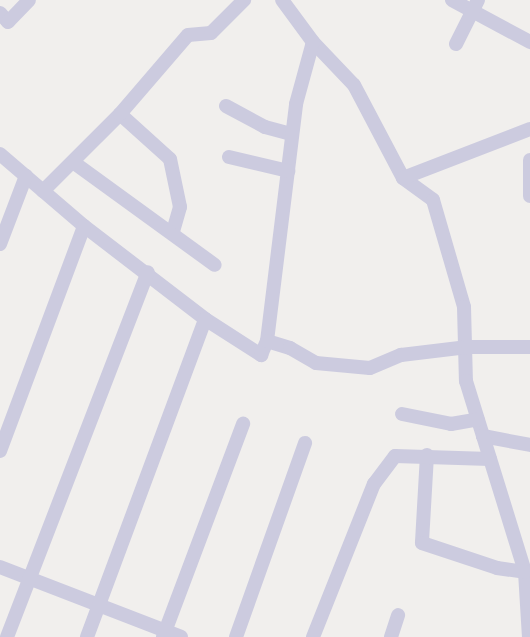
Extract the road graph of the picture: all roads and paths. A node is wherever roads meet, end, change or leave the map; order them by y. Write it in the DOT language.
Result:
graph roads {
  1 [pos="29,0"];
  2 [pos="244,0"];
  3 [pos="282,0"];
  4 [pos="452,0"];
  5 [pos="475,6"];
  6 [pos="0,13"];
  7 [pos="313,42"];
  8 [pos="530,42"];
  9 [pos="456,44"];
  10 [pos="226,106"];
  11 [pos="120,114"];
  12 [pos="530,129"];
  13 [pos="292,134"];
  14 [pos="0,154"];
  15 [pos="229,157"];
  16 [pos="530,160"];
  17 [pos="73,162"];
  18 [pos="288,171"];
  19 [pos="26,176"];
  20 [pos="404,178"];
  21 [pos="43,191"];
  22 [pos="530,196"];
  23 [pos="84,226"];
  24 [pos="173,231"];
  25 [pos="0,244"];
  26 [pos="215,265"];
  27 [pos="148,272"];
  28 [pos="205,319"];
  29 [pos="267,341"];
  30 [pos="468,347"];
  31 [pos="530,347"];
  32 [pos="402,414"];
  33 [pos="478,420"];
  34 [pos="243,424"];
  35 [pos="483,436"];
  36 [pos="305,443"];
  37 [pos="530,445"];
  38 [pos="0,452"];
  39 [pos="426,455"];
  40 [pos="490,459"];
  41 [pos="0,567"];
  42 [pos="525,572"];
  43 [pos="29,578"];
  44 [pos="99,604"];
  45 [pos="398,615"];
  46 [pos="164,634"];
  47 [pos="7,637"];
  48 [pos="87,637"];
  49 [pos="180,637"];
  50 [pos="236,637"];
  51 [pos="313,637"];
  52 [pos="391,637"];
  53 [pos="529,637"];
  1 -- 6 [label="street"];
  2 -- 11 [label="street"];
  3 -- 7 [label="street"];
  4 -- 5 [label="street"];
  5 -- 8 [label="street"];
  5 -- 9 [label="street"];
  7 -- 13 [label="street"];
  7 -- 20 [label="street"];
  10 -- 13 [label="street"];
  11 -- 17 [label="street"];
  11 -- 24 [label="street"];
  12 -- 20 [label="street"];
  13 -- 18 [label="street"];
  14 -- 19 [label="street"];
  15 -- 18 [label="street"];
  16 -- 22 [label="street"];
  17 -- 21 [label="street"];
  17 -- 24 [label="street"];
  18 -- 29 [label="street"];
  19 -- 21 [label="street"];
  19 -- 25 [label="street"];
  20 -- 30 [label="street"];
  21 -- 23 [label="street"];
  23 -- 27 [label="street"];
  23 -- 38 [label="street"];
  24 -- 26 [label="street"];
  27 -- 28 [label="street"];
  27 -- 43 [label="street"];
  28 -- 29 [label="street"];
  28 -- 44 [label="street"];
  29 -- 30 [label="street"];
  30 -- 31 [label="street"];
  30 -- 33 [label="street"];
  32 -- 33 [label="street"];
  33 -- 35 [label="street"];
  34 -- 46 [label="street"];
  35 -- 37 [label="street"];
  35 -- 40 [label="street"];
  36 -- 50 [label="street"];
  39 -- 40 [label="street"];
  39 -- 42 [label="street"];
  39 -- 51 [label="street"];
  40 -- 42 [label="street"];
  41 -- 43 [label="street"];
  42 -- 53 [label="street"];
  43 -- 44 [label="street"];
  43 -- 47 [label="street"];
  44 -- 46 [label="street"];
  44 -- 48 [label="street"];
  45 -- 52 [label="street"];
  46 -- 49 [label="street"];
}
